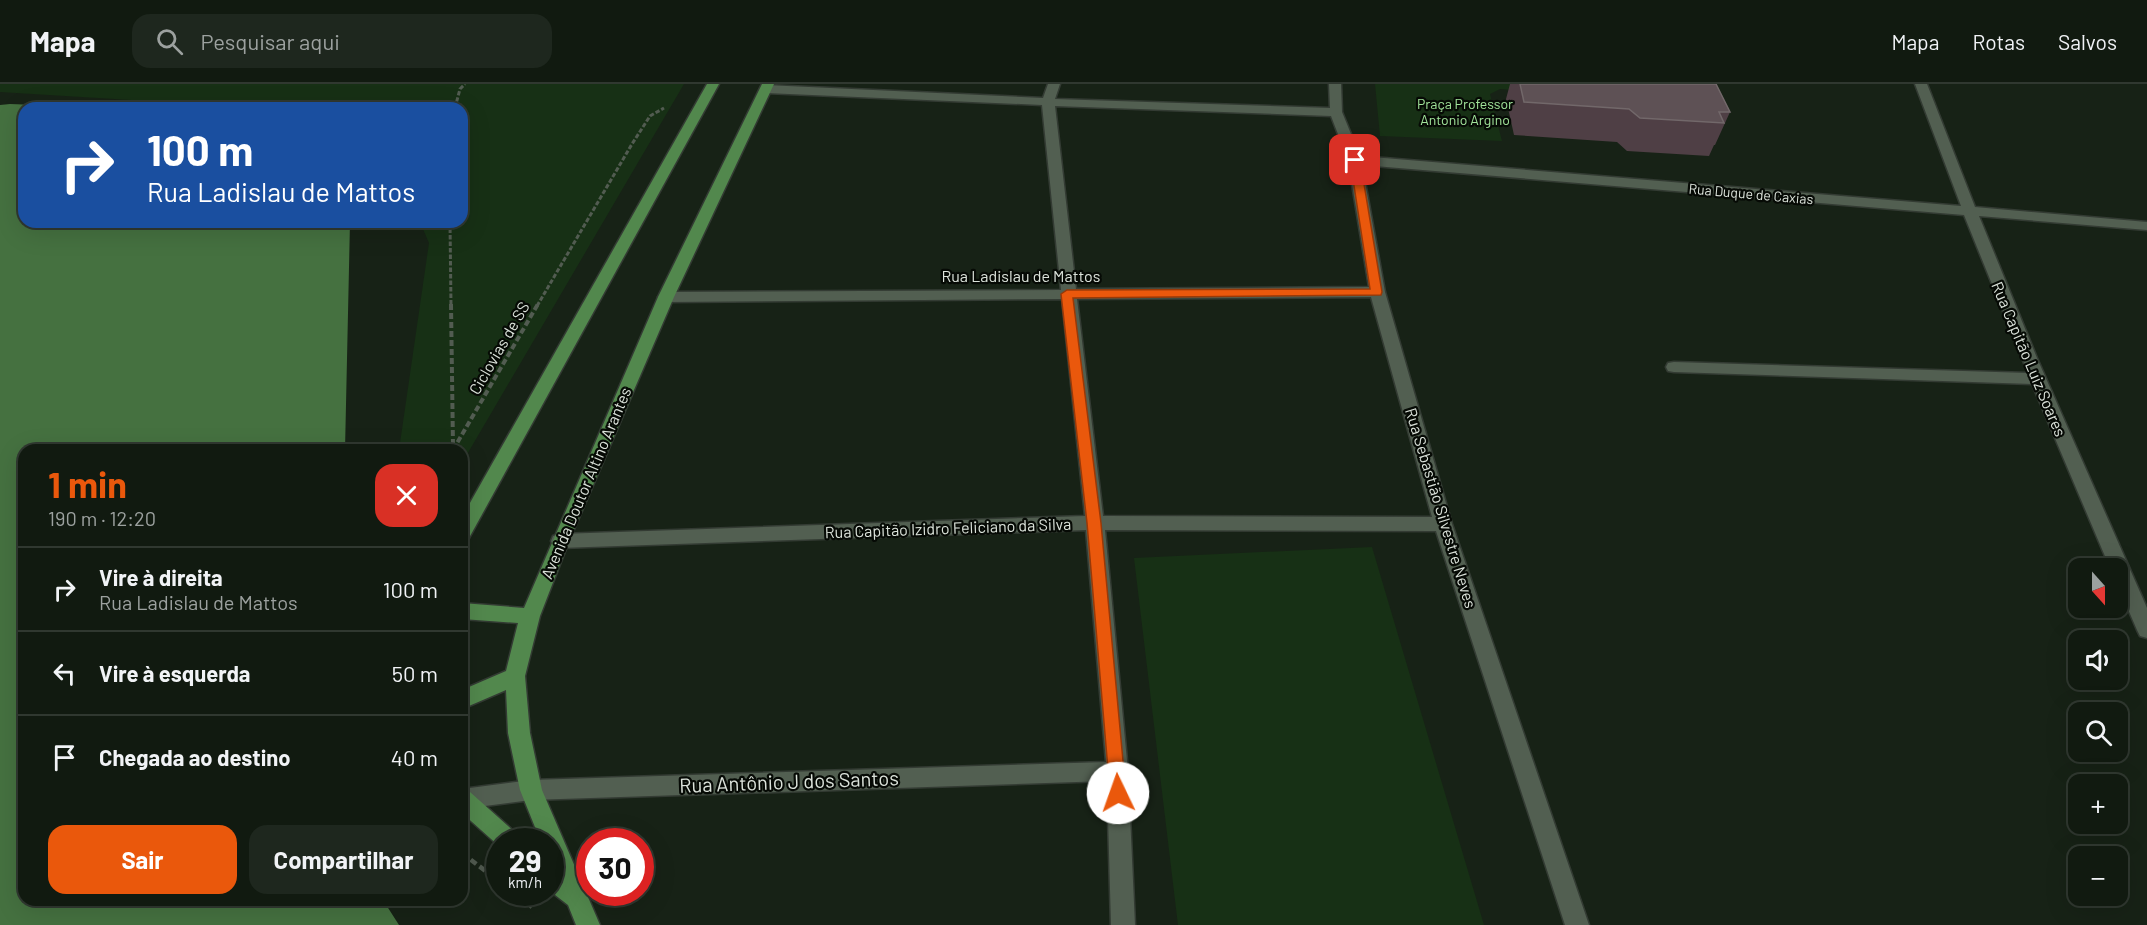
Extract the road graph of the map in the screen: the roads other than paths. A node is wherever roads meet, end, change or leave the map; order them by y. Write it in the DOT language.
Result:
graph roads {
  1 [pos="713,84"];
  2 [pos="1054,84"];
  3 [pos="1335,84"];
  4 [pos="1921,84"];
  5 [pos="767,86"];
  6 [pos="1048,102"];
  7 [pos="1336,112"];
  8 [pos="1355,160"];
  9 [pos="1968,213"];
  10 [pos="2147,226"];
  11 [pos="1377,292"];
  12 [pos="1067,294"];
  13 [pos="666,297"];
  14 [pos="1674,367"];
  15 [pos="2036,379"];
  16 [pos="468,522"];
  17 [pos="1094,523"];
  18 [pos="1443,524"];
  19 [pos="560,541"];
  20 [pos="468,611"];
  21 [pos="530,616"];
  22 [pos="2147,630"];
  23 [pos="515,676"];
  24 [pos="468,697"];
  25 [pos="1117,771"];
  26 [pos="531,790"];
  27 [pos="468,798"];
  28 [pos="468,804"];
  29 [pos="494,828"];
  30 [pos="564,888"];
  31 [pos="575,898"];
  32 [pos="588,925"];
  33 [pos="1123,925"];
  34 [pos="1577,925"];
  1 -- 16 [label="main road"];
  2 -- 6 [label="street"];
  3 -- 7 [label="street, Rua Sebastião Silvestre Neves"];
  4 -- 9 [label="street, Rua Capitão Luiz Soares"];
  5 -- 6 [label="street"];
  5 -- 13 [label="main road, Avenida Doutor Altino Arantes"];
  6 -- 7 [label="street"];
  6 -- 12 [label="street"];
  7 -- 8 [label="street, Rua Sebastião Silvestre Neves"];
  8 -- 9 [label="street, Rua Duque de Caxias"];
  8 -- 11 [label="street, Rua Sebastião Silvestre Neves"];
  9 -- 10 [label="street, Rua Duque de Caxias"];
  9 -- 15 [label="street, Rua Capitão Luiz Soares"];
  11 -- 12 [label="street, Rua Ladislau de Mattos"];
  11 -- 18 [label="street, Rua Sebastião Silvestre Neves"];
  12 -- 13 [label="street, Rua Ladislau de Mattos"];
  12 -- 17 [label="street"];
  13 -- 19 [label="main road, Avenida Doutor Altino Arantes"];
  14 -- 15 [label="street"];
  15 -- 22 [label="street, Rua Capitão Luiz Soares"];
  17 -- 18 [label="street, Rua Capitão Izidro Feliciano da Silva"];
  17 -- 19 [label="street, Rua Capitão Izidro Feliciano da Silva"];
  17 -- 25 [label="street"];
  18 -- 34 [label="street, Rua Sebastião Silvestre Neves"];
  19 -- 21 [label="main road, Avenida Doutor Altino Arantes"];
  20 -- 21 [label="main road"];
  21 -- 23 [label="main road, Avenida Doutor Altino Arantes"];
  23 -- 24 [label="main road"];
  23 -- 26 [label="main road, Avenida Doutor Altino Arantes"];
  25 -- 26 [label="street, Rua Antônio J dos Santos"];
  25 -- 33 [label="street"];
  26 -- 27 [label="street, Rua Antônio J dos Santos"];
  26 -- 31 [label="main road, Avenida Doutor Altino Arantes"];
  28 -- 29 [label="main road"];
  30 -- 31 [label="main road, Avenida Doutor Altino Arantes"];
  31 -- 32 [label="main road, Avenida Doutor Altino Arantes"];
}
